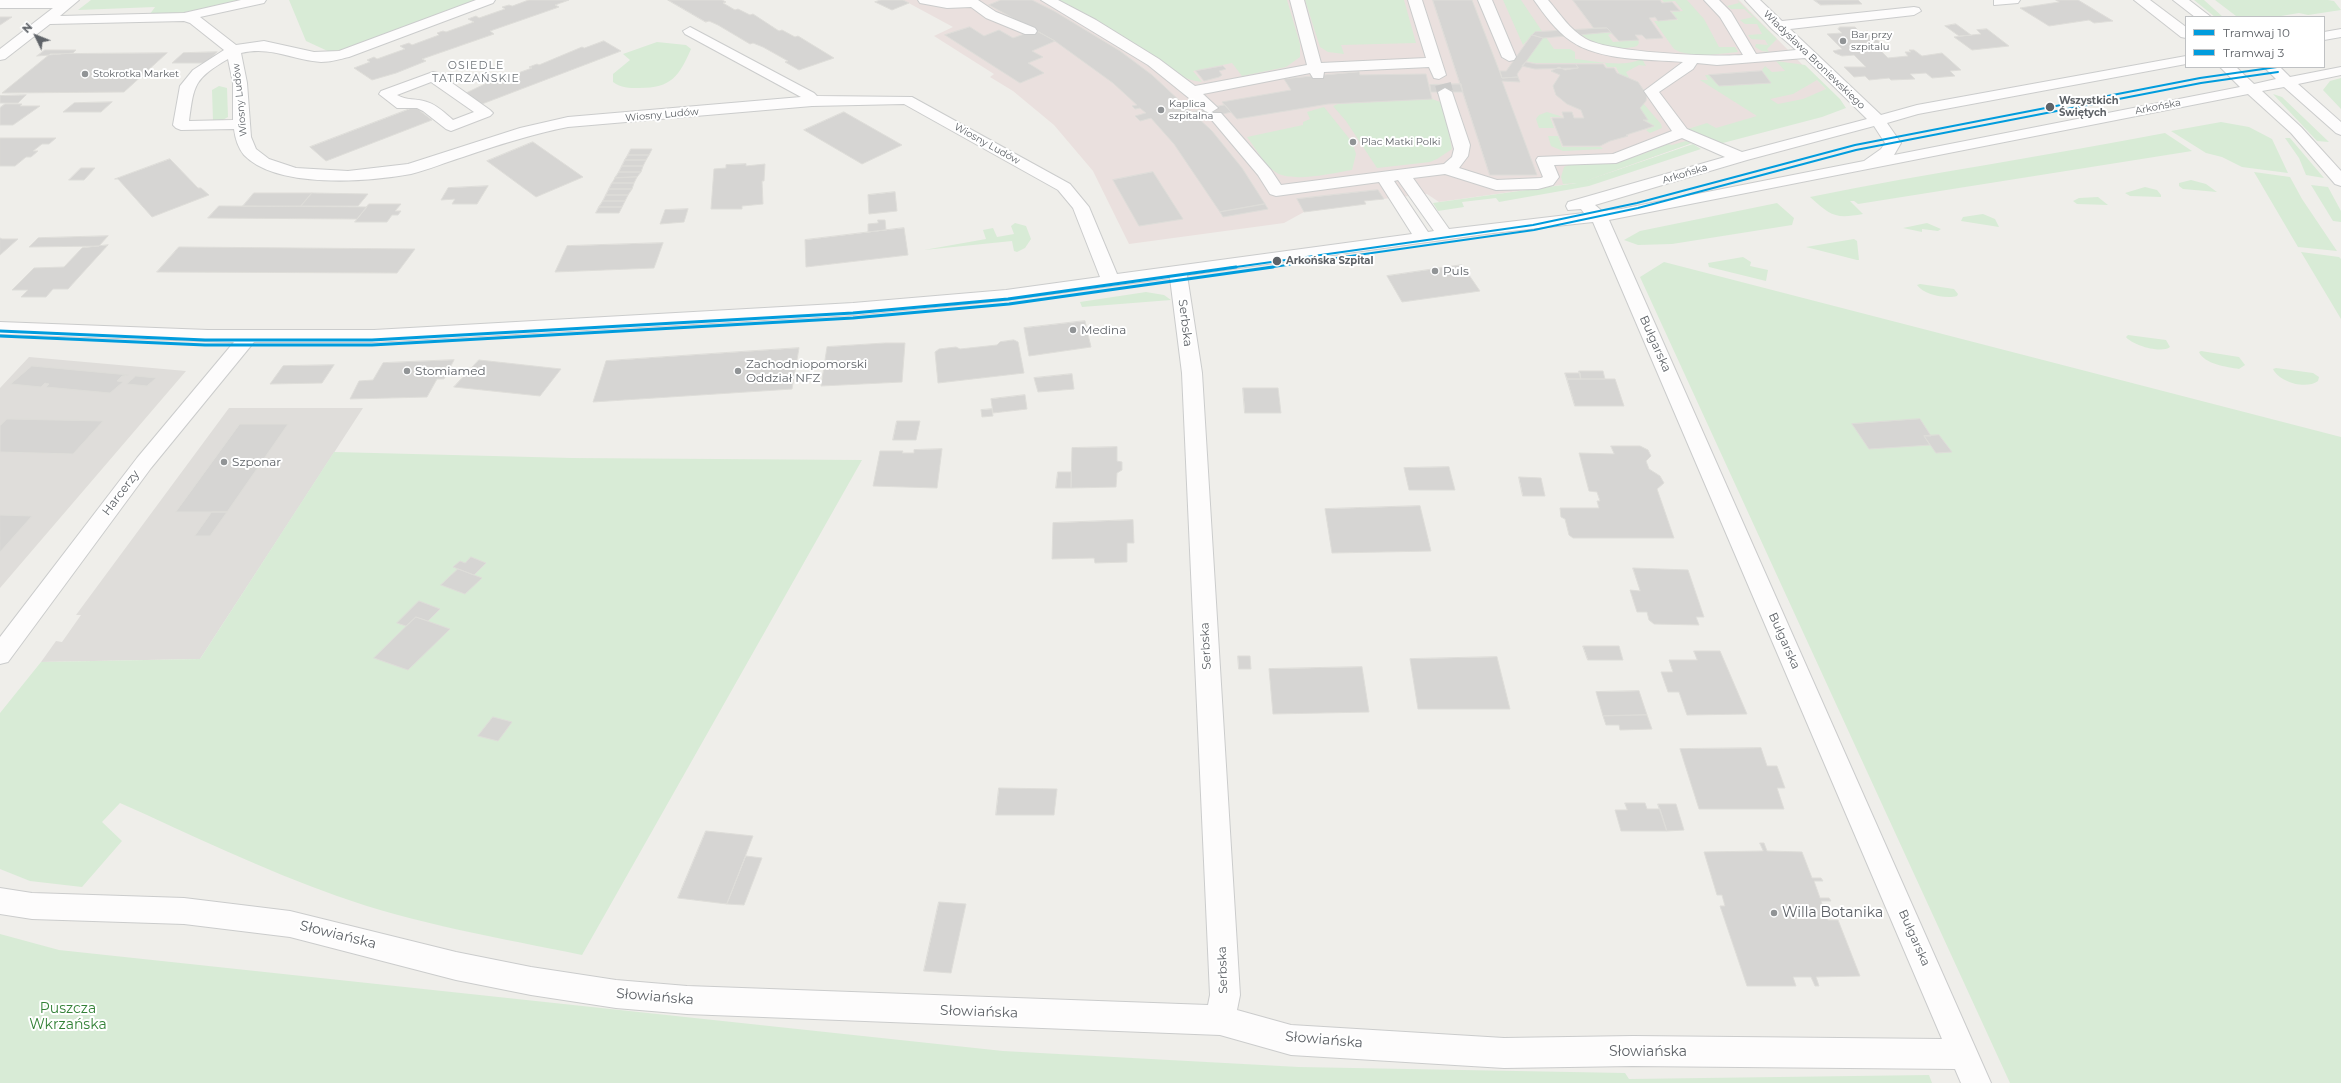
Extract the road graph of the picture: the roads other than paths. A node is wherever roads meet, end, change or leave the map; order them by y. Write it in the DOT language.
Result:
graph roads {
  1 [pos="259,0"];
  2 [pos="488,0"];
  3 [pos="925,0"];
  4 [pos="1048,0"];
  5 [pos="1297,0"];
  6 [pos="1415,0"];
  7 [pos="1485,0"];
  8 [pos="1542,0"];
  9 [pos="1711,0"];
  10 [pos="1752,0"];
  11 [pos="2013,0"];
  12 [pos="2141,0"];
  13 [pos="2180,0"];
  14 [pos="69,2"];
  15 [pos="979,2"];
  16 [pos="1999,2"];
  17 [pos="0,4"];
  18 [pos="1914,12"];
  19 [pos="2203,16"];
  20 [pos="184,17"];
  21 [pos="47,20"];
  22 [pos="1777,26"];
  23 [pos="690,31"];
  24 [pos="1030,31"];
  25 [pos="2185,33"];
  26 [pos="2341,33"];
  27 [pos="2325,36"];
  28 [pos="233,50"];
  29 [pos="1806,54"];
  30 [pos="0,56"];
  31 [pos="1509,57"];
  32 [pos="1752,58"];
  33 [pos="1692,60"];
  34 [pos="2185,60"];
  35 [pos="1434,62"];
  36 [pos="2228,68"];
  37 [pos="2272,68"];
  38 [pos="2341,71"];
  39 [pos="1316,72"];
  40 [pos="2289,82"];
  41 [pos="2252,89"];
  42 [pos="1192,91"];
  43 [pos="812,101"];
  44 [pos="1877,120"];
  45 [pos="241,123"];
  46 [pos="451,126"];
  47 [pos="2341,130"];
  48 [pos="1680,132"];
  49 [pos="1741,157"];
  50 [pos="1856,167"];
  51 [pos="1446,169"];
  52 [pos="1402,175"];
  53 [pos="1384,177"];
  54 [pos="2341,181"];
  55 [pos="1584,203"];
  56 [pos="1598,217"];
  57 [pos="1493,228"];
  58 [pos="1445,235"];
  59 [pos="1422,238"];
  60 [pos="1178,272"];
  61 [pos="1111,281"];
  62 [pos="0,328"];
  63 [pos="248,337"];
  64 [pos="0,655"];
  65 [pos="0,901"];
  66 [pos="1220,1020"];
  67 [pos="1964,1054"];
  68 [pos="1976,1083"];
  1 -- 20 [label="street"];
  2 -- 28 [label="street"];
  3 -- 15 [label="street"];
  4 -- 42 [label="street"];
  5 -- 39 [label="street"];
  6 -- 35 [label="street"];
  7 -- 31 [label="street"];
  8 -- 33 [label="street"];
  9 -- 32 [label="street"];
  10 -- 22 [label="street, Władysława Broniewskiego"];
  11 -- 16 [label="street"];
  12 -- 25 [label="street"];
  13 -- 19 [label="street"];
  14 -- 17 [label="street"];
  14 -- 21 [label="street"];
  15 -- 24 [label="street"];
  18 -- 22 [label="street"];
  20 -- 21 [label="street"];
  20 -- 28 [label="street"];
  21 -- 30 [label="street"];
  22 -- 29 [label="street, Władysława Broniewskiego"];
  23 -- 43 [label="street"];
  26 -- 27 [label="street"];
  28 -- 45 [label="street, Wiosny Ludów"];
  28 -- 45 [label="street"];
  29 -- 32 [label="street"];
  29 -- 44 [label="street, Władysława Broniewskiego"];
  32 -- 33 [label="street"];
  33 -- 48 [label="street"];
  34 -- 44 [label="street, Arkońska"];
  35 -- 39 [label="street"];
  35 -- 51 [label="street"];
  36 -- 41 [label="street"];
  37 -- 40 [label="street"];
  38 -- 40 [label="street, Arkońska"];
  39 -- 42 [label="street"];
  40 -- 41 [label="street, Arkońska"];
  40 -- 47 [label="street"];
  41 -- 50 [label="street, Arkońska"];
  41 -- 54 [label="street"];
  42 -- 53 [label="street"];
  43 -- 45 [label="street, Wiosny Ludów"];
  43 -- 61 [label="street, Wiosny Ludów"];
  44 -- 49 [label="street, Arkońska"];
  44 -- 50 [label="street, Arkońska"];
  46 -- 46 [label="street"];
  48 -- 49 [label="street"];
  48 -- 51 [label="street"];
  49 -- 55 [label="street, Arkońska"];
  50 -- 56 [label="street, Arkońska"];
  51 -- 52 [label="street"];
  52 -- 53 [label="street"];
  52 -- 58 [label="street"];
  53 -- 59 [label="street"];
  55 -- 56 [label="street, Bułgarska"];
  55 -- 57 [label="street, Arkońska"];
  56 -- 57 [label="street, Arkońska"];
  56 -- 67 [label="street, Bułgarska"];
  57 -- 58 [label="street, Arkońska"];
  58 -- 59 [label="street, Arkońska"];
  59 -- 60 [label="street, Arkońska"];
  60 -- 61 [label="street, Arkońska"];
  60 -- 66 [label="street, Serbska"];
  61 -- 63 [label="street, Arkońska"];
  62 -- 63 [label="street, Arkońska"];
  63 -- 64 [label="street, Harcerzy"];
  65 -- 66 [label="street, Słowiańska"];
  66 -- 67 [label="street, Słowiańska"];
  67 -- 68 [label="street, Bułgarska"];
}
